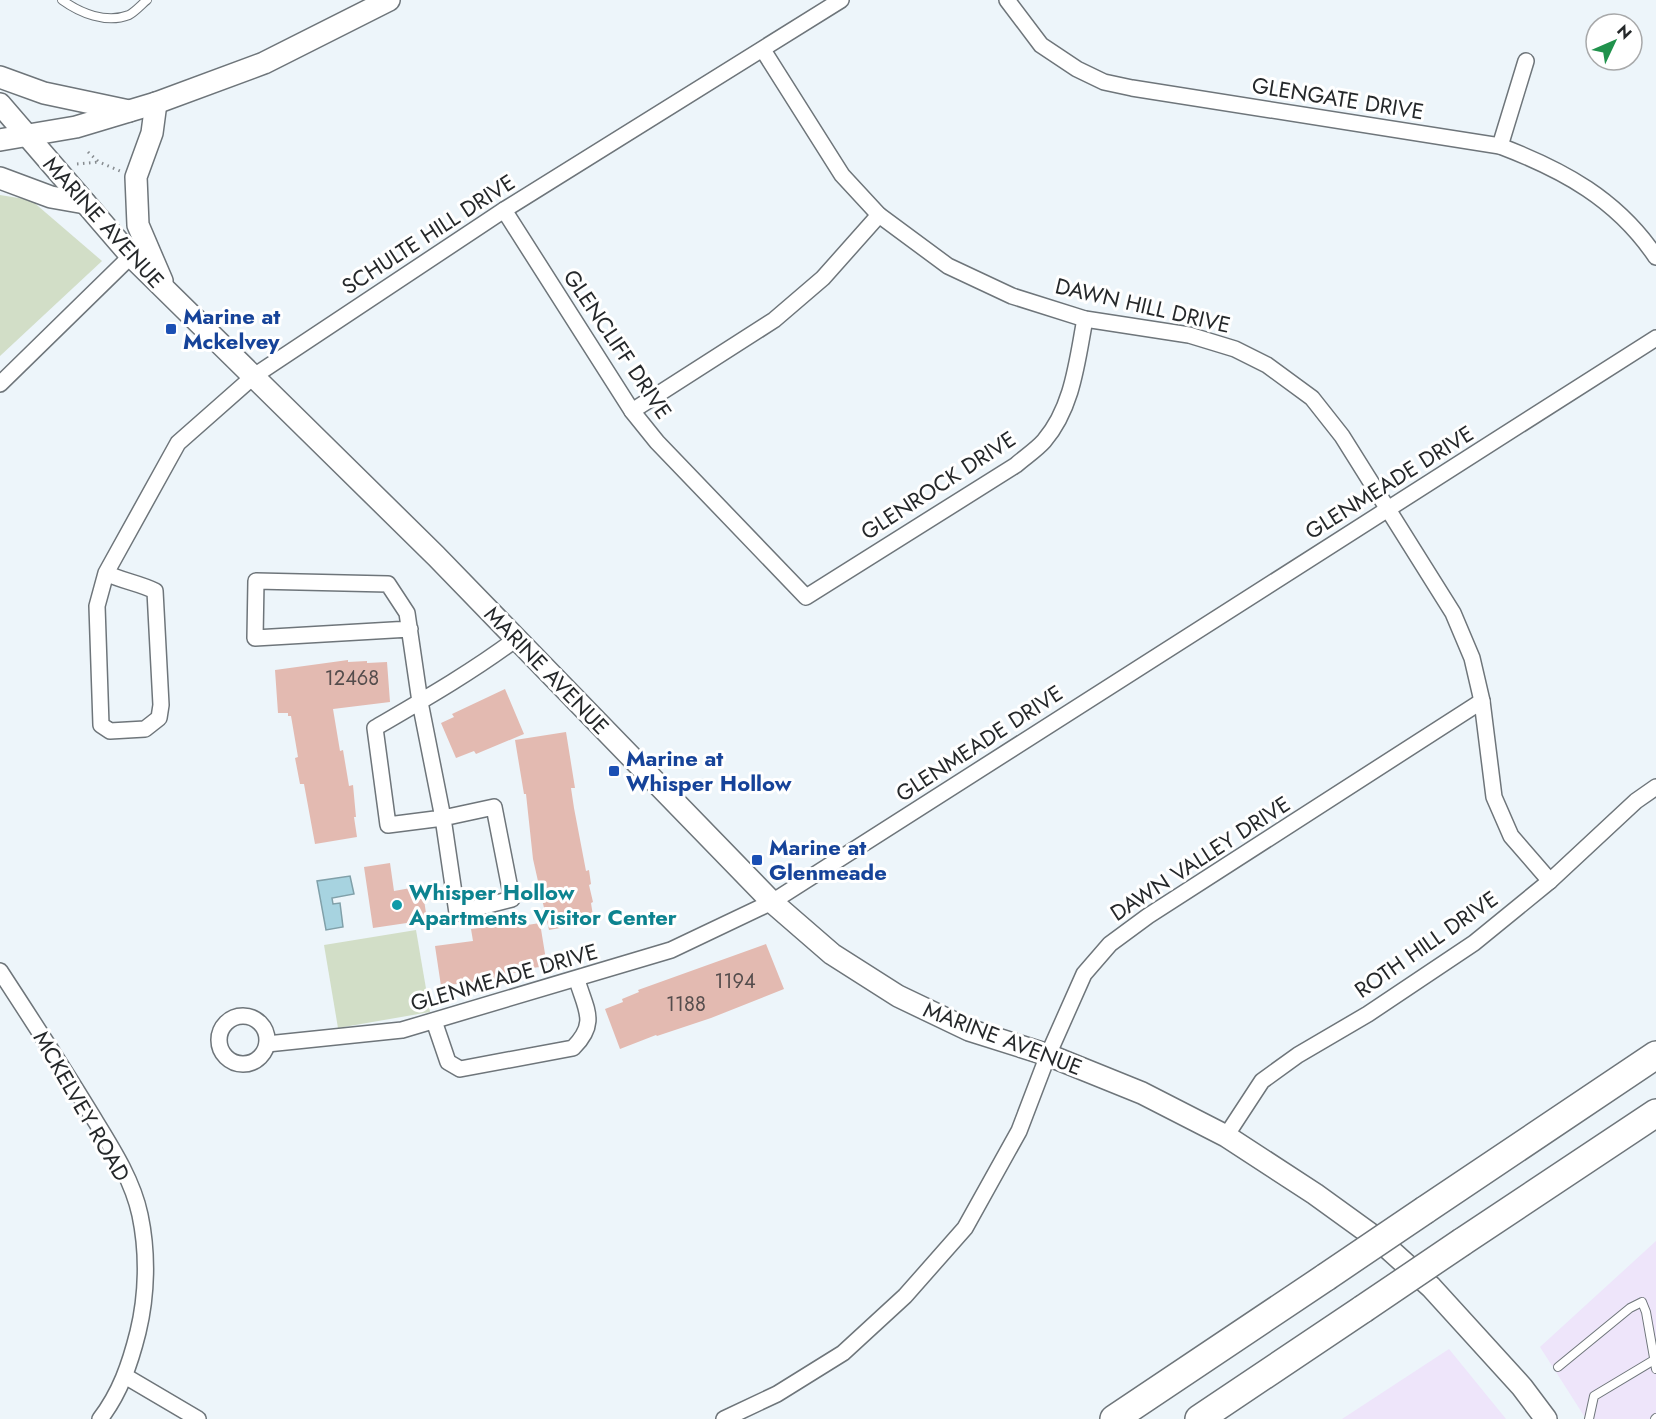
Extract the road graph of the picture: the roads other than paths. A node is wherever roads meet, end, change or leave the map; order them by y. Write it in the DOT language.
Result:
graph roads {
  1 [pos="62,0"];
  2 [pos="147,0"];
  3 [pos="841,0"];
  4 [pos="1007,0"];
  5 [pos="382,2"];
  6 [pos="763,50"];
  7 [pos="1526,61"];
  8 [pos="0,77"];
  9 [pos="156,103"];
  10 [pos="0,105"];
  11 [pos="132,111"];
  12 [pos="26,136"];
  13 [pos="0,140"];
  14 [pos="1500,146"];
  15 [pos="0,178"];
  16 [pos="85,203"];
  17 [pos="504,210"];
  18 [pos="879,215"];
  19 [pos="131,256"];
  20 [pos="1656,257"];
  21 [pos="166,290"];
  22 [pos="1085,319"];
  23 [pos="1656,338"];
  24 [pos="254,376"];
  25 [pos="0,384"];
  26 [pos="632,411"];
  27 [pos="1387,510"];
  28 [pos="106,573"];
  29 [pos="806,597"];
  30 [pos="410,629"];
  31 [pos="516,639"];
  32 [pos="1482,701"];
  33 [pos="420,702"];
  34 [pos="1656,787"];
  35 [pos="443,818"];
  36 [pos="1550,881"];
  37 [pos="772,902"];
  38 [pos="0,971"];
  39 [pos="577,980"];
  40 [pos="434,1021"];
  41 [pos="267,1044"];
  42 [pos="1048,1055"];
  43 [pos="1656,1055"];
  44 [pos="1656,1113"];
  45 [pos="1226,1136"];
  46 [pos="1655,1365"];
  47 [pos="1558,1367"];
  48 [pos="125,1376"];
  49 [pos="100,1419"];
  50 [pos="198,1419"];
  51 [pos="724,1419"];
  52 [pos="1114,1419"];
  53 [pos="1199,1419"];
  54 [pos="1546,1419"];
  55 [pos="1589,1419"];
  1 -- 2 [label="lane"];
  3 -- 6 [label="street, SCHULTE HILL DRIVE"];
  4 -- 14 [label="street, GLENGATE DRIVE"];
  5 -- 9 [label="main road"];
  6 -- 17 [label="street, SCHULTE HILL DRIVE"];
  6 -- 18 [label="street, DAWN HILL DRIVE"];
  7 -- 14 [label="street"];
  8 -- 11 [label="main road"];
  9 -- 11 [label="main road"];
  9 -- 21 [label="main road"];
  10 -- 12 [label="main road, MARINE AVENUE"];
  11 -- 12 [label="main road"];
  12 -- 13 [label="main road"];
  12 -- 16 [label="main road, MARINE AVENUE"];
  14 -- 20 [label="street, GLENGATE DRIVE"];
  15 -- 16 [label="main road"];
  16 -- 19 [label="main road, MARINE AVENUE"];
  17 -- 24 [label="street, SCHULTE HILL DRIVE"];
  17 -- 26 [label="street, GLENCLIFF DRIVE"];
  18 -- 22 [label="street, DAWN HILL DRIVE"];
  18 -- 26 [label="street"];
  19 -- 21 [label="main road, MARINE AVENUE"];
  19 -- 25 [label="street"];
  21 -- 24 [label="main road, MARINE AVENUE"];
  22 -- 27 [label="street, DAWN HILL DRIVE"];
  22 -- 29 [label="street, GLENROCK DRIVE"];
  23 -- 27 [label="street, GLENMEADE DRIVE"];
  24 -- 28 [label="street, SCHULTE HILL DRIVE"];
  24 -- 31 [label="main road, MARINE AVENUE"];
  26 -- 29 [label="street, GLENCLIFF DRIVE"];
  27 -- 32 [label="street, DAWN HILL DRIVE"];
  27 -- 37 [label="street, GLENMEADE DRIVE"];
  28 -- 28 [label="street, SCHULTE HILL DRIVE"];
  30 -- 30 [label="street"];
  30 -- 33 [label="street"];
  31 -- 33 [label="street"];
  31 -- 37 [label="main road, MARINE AVENUE"];
  32 -- 36 [label="street, DAWN HILL DRIVE"];
  32 -- 42 [label="street, DAWN VALLEY DRIVE"];
  33 -- 35 [label="street"];
  33 -- 35 [label="street"];
  34 -- 36 [label="street, ROTH HILL DRIVE"];
  35 -- 35 [label="street"];
  36 -- 45 [label="street, ROTH HILL DRIVE"];
  37 -- 39 [label="street, GLENMEADE DRIVE"];
  37 -- 42 [label="main road, MARINE AVENUE"];
  38 -- 48 [label="street, MCKELVEY ROAD"];
  39 -- 40 [label="street, GLENMEADE DRIVE"];
  39 -- 40 [label="street"];
  40 -- 41 [label="street, GLENMEADE DRIVE"];
  42 -- 45 [label="main road, MARINE AVENUE"];
  42 -- 51 [label="street, DAWN VALLEY DRIVE"];
  43 -- 52 [label="highway, bridge"];
  44 -- 53 [label="highway, bridge"];
  45 -- 54 [label="main road, MARINE AVENUE"];
  46 -- 47 [label="lane"];
  46 -- 55 [label="lane"];
  48 -- 49 [label="street, MCKELVEY ROAD"];
  48 -- 50 [label="street"];
}
